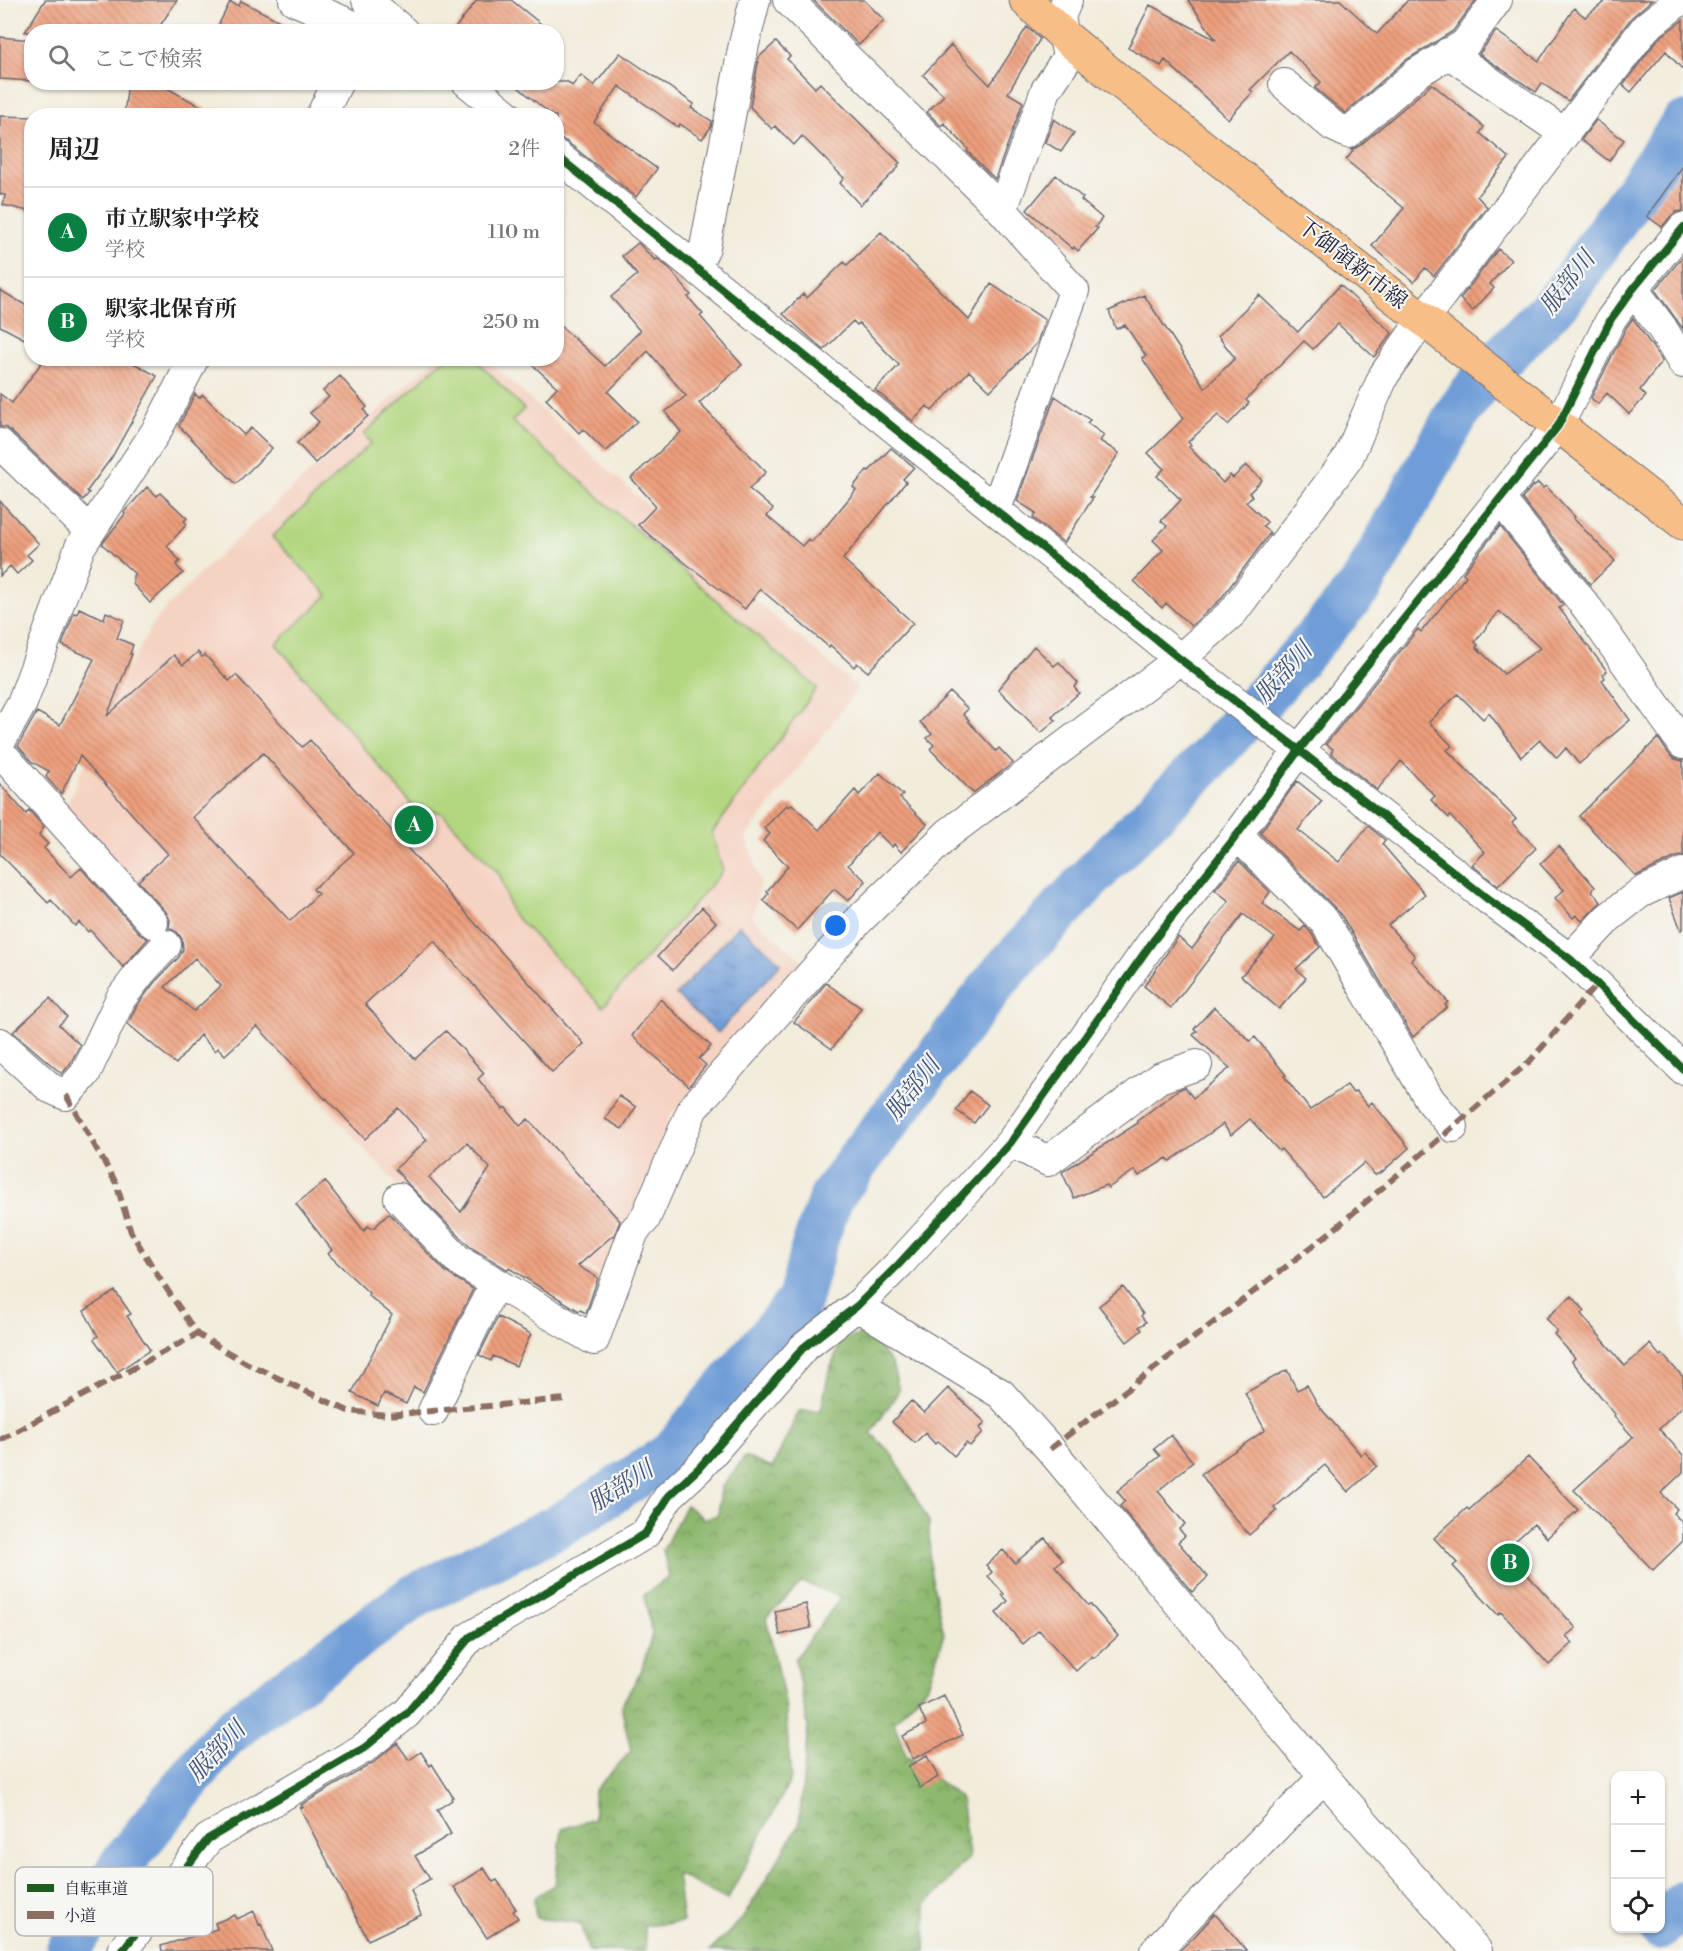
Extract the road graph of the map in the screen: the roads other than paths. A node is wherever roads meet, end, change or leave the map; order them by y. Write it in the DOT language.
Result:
graph roads {
  1 [pos="294,0"];
  2 [pos="755,0"];
  3 [pos="788,0"];
  4 [pos="1026,0"];
  5 [pos="1067,0"];
  6 [pos="1497,0"];
  7 [pos="1680,0"];
  8 [pos="371,14"];
  9 [pos="389,24"];
  10 [pos="1062,34"];
  11 [pos="1448,53"];
  12 [pos="1284,84"];
  13 [pos="334,90"];
  14 [pos="477,90"];
  15 [pos="325,108"];
  16 [pos="498,108"];
  17 [pos="1564,133"];
  18 [pos="564,160"];
  19 [pos="1002,210"];
  20 [pos="1683,228"];
  21 [pos="696,267"];
  22 [pos="1633,289"];
  23 [pos="1423,320"];
  24 [pos="1683,363"];
  25 [pos="190,366"];
  26 [pos="1558,426"];
  27 [pos="0,444"];
  28 [pos="1500,499"];
  29 [pos="996,509"];
  30 [pos="1683,523"];
  31 [pos="90,531"];
  32 [pos="1180,659"];
  33 [pos="0,742"];
  34 [pos="1683,744"];
  35 [pos="1299,750"];
  36 [pos="0,752"];
  37 [pos="1237,835"];
  38 [pos="1683,873"];
  39 [pos="1570,960"];
  40 [pos="0,1043"];
  41 [pos="1197,1065"];
  42 [pos="1683,1069"];
  43 [pos="1453,1127"];
  44 [pos="1011,1142"];
  45 [pos="399,1198"];
  46 [pos="495,1284"];
  47 [pos="857,1306"];
  48 [pos="433,1412"];
  49 [pos="1324,1777"];
  50 [pos="186,1867"];
  51 [pos="134,1936"];
  52 [pos="122,1951"];
  53 [pos="1155,1951"];
  54 [pos="1477,1951"];
  1 -- 8 [label="street"];
  2 -- 21 [label="street"];
  3 -- 19 [label="street"];
  4 -- 10 [label="main road, 下御領新市線"];
  5 -- 10 [label="street"];
  6 -- 11 [label="street"];
  7 -- 17 [label="street"];
  8 -- 9 [label="street"];
  10 -- 19 [label="street"];
  10 -- 23 [label="main road, 下御領新市線"];
  11 -- 12 [label="street"];
  11 -- 17 [label="street"];
  13 -- 15 [label="street"];
  14 -- 16 [label="street"];
  17 -- 23 [label="street"];
  18 -- 21 [label="street"];
  19 -- 29 [label="street"];
  20 -- 22 [label="street"];
  21 -- 29 [label="street"];
  22 -- 24 [label="street"];
  22 -- 26 [label="street"];
  23 -- 26 [label="main road, 下御領新市線"];
  23 -- 32 [label="street"];
  25 -- 31 [label="street"];
  26 -- 28 [label="street"];
  26 -- 30 [label="main road, 下御領新市線"];
  27 -- 31 [label="street"];
  28 -- 34 [label="street"];
  28 -- 35 [label="street"];
  29 -- 32 [label="street"];
  31 -- 33 [label="street"];
  32 -- 35 [label="street"];
  32 -- 46 [label="street"];
  35 -- 37 [label="street"];
  35 -- 39 [label="street"];
  36 -- 40 [label="street"];
  37 -- 43 [label="street"];
  37 -- 44 [label="street"];
  38 -- 39 [label="street"];
  39 -- 42 [label="street"];
  41 -- 44 [label="street"];
  44 -- 47 [label="street"];
  45 -- 46 [label="street"];
  46 -- 48 [label="street"];
  47 -- 49 [label="street"];
  47 -- 50 [label="street"];
  49 -- 53 [label="street"];
  49 -- 54 [label="street"];
  51 -- 52 [label="street"];
}
